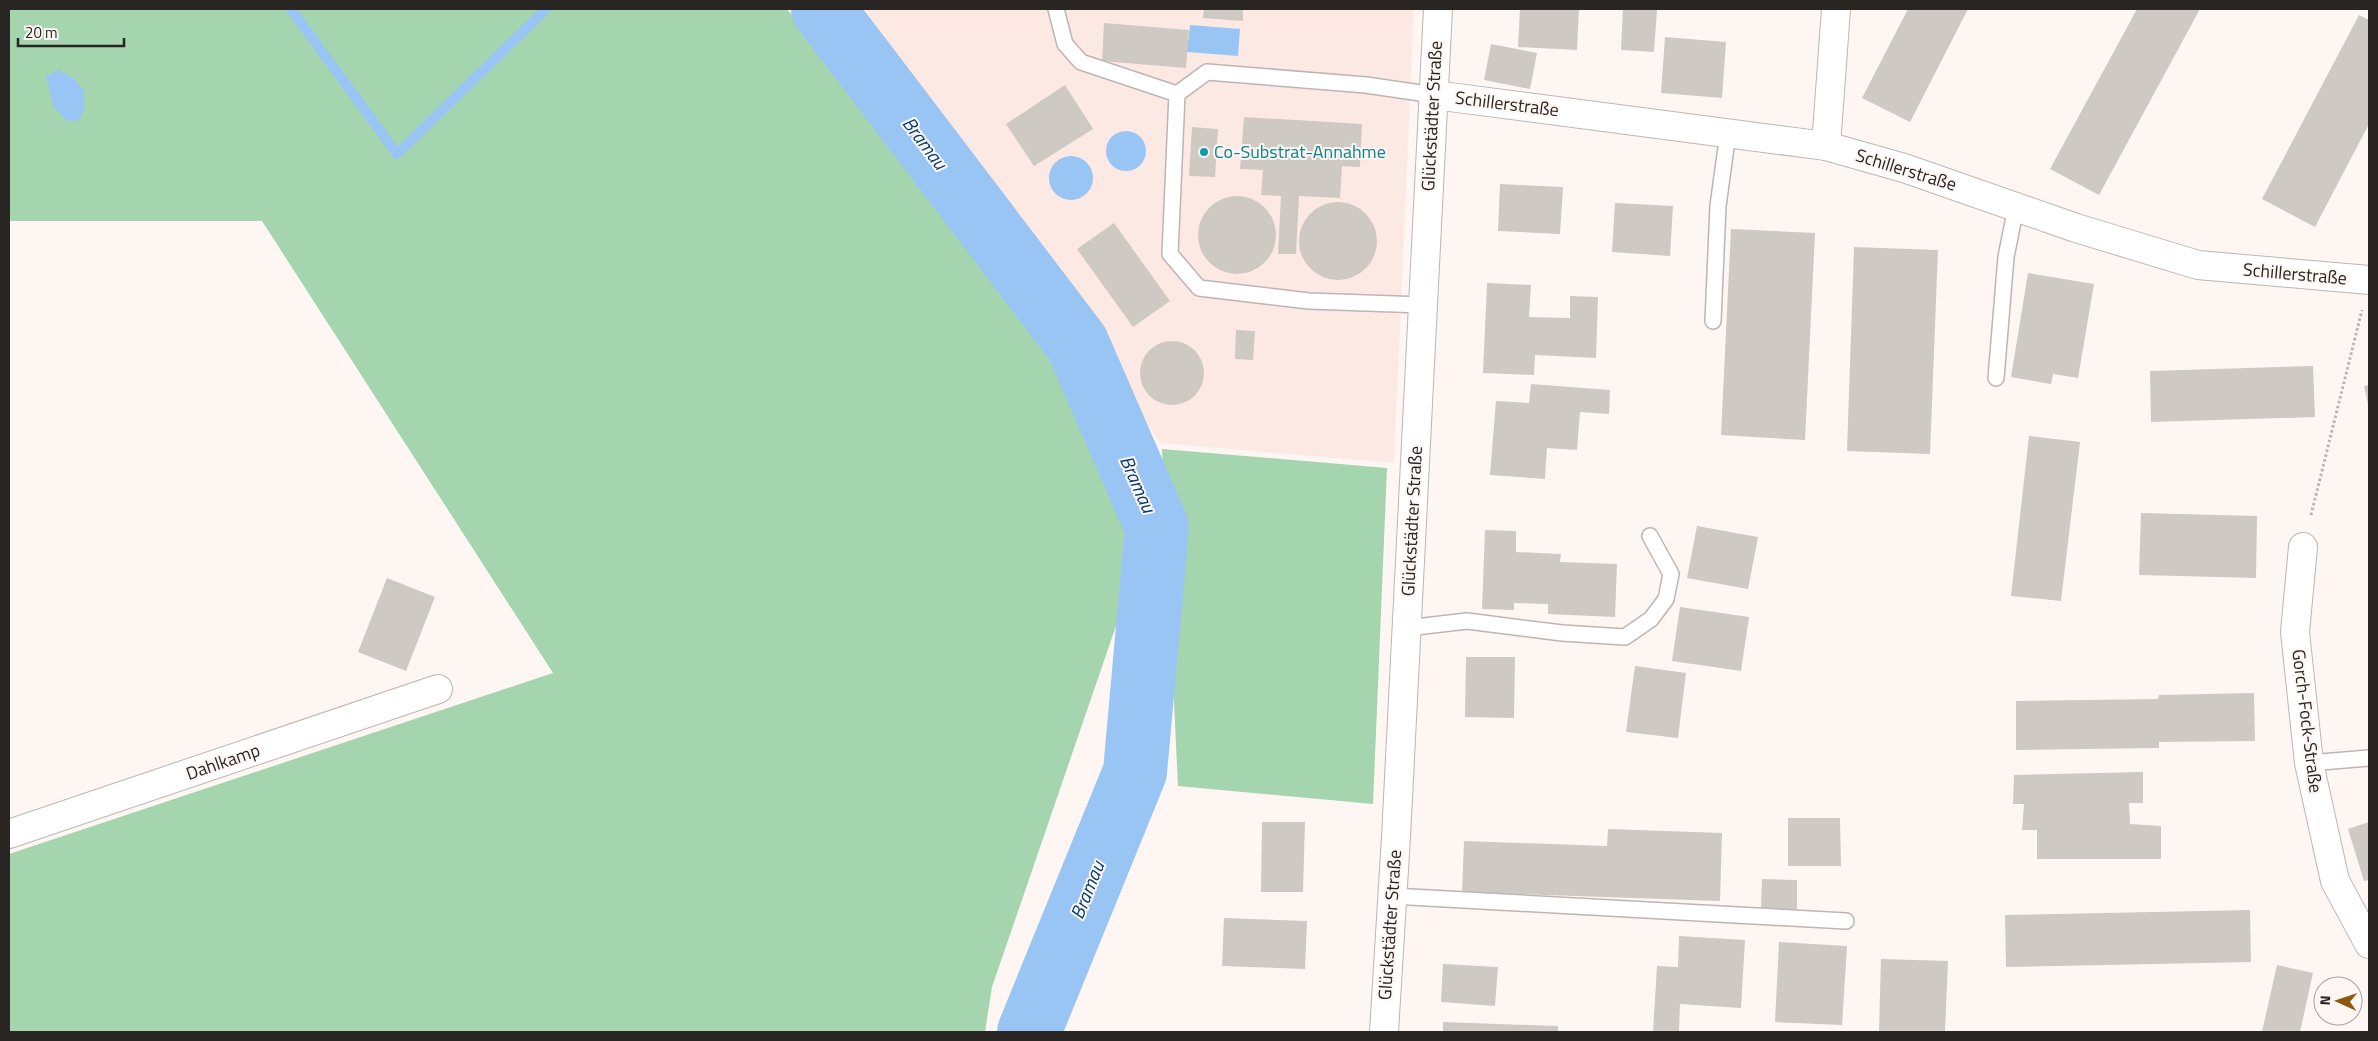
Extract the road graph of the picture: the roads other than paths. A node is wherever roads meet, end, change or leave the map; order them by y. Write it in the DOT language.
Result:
graph roads {
  1 [pos="1056,9"];
  2 [pos="1438,9"];
  3 [pos="1836,9"];
  4 [pos="1177,94"];
  5 [pos="1434,95"];
  6 [pos="1728,133"];
  7 [pos="1826,146"];
  8 [pos="2016,207"];
  9 [pos="2367,291"];
  10 [pos="1423,305"];
  11 [pos="1713,321"];
  12 [pos="1996,378"];
  13 [pos="1650,536"];
  14 [pos="2303,547"];
  15 [pos="1407,628"];
  16 [pos="438,690"];
  17 [pos="2369,758"];
  18 [pos="2308,763"];
  19 [pos="9,834"];
  20 [pos="1392,896"];
  21 [pos="1846,922"];
  22 [pos="2369,944"];
  23 [pos="1384,1032"];
  1 -- 4 [label="lane"];
  2 -- 5 [label="street, Glückstädter Straße"];
  3 -- 7 [label="street"];
  4 -- 5 [label="lane"];
  4 -- 10 [label="lane"];
  5 -- 6 [label="street, Schillerstraße"];
  5 -- 10 [label="street, Glückstädter Straße"];
  6 -- 7 [label="street, Schillerstraße"];
  6 -- 11 [label="lane"];
  7 -- 8 [label="street, Schillerstraße"];
  8 -- 9 [label="street, Schillerstraße"];
  8 -- 12 [label="lane"];
  10 -- 15 [label="street, Glückstädter Straße"];
  13 -- 15 [label="lane"];
  14 -- 18 [label="street, Gorch-Fock-Straße"];
  15 -- 20 [label="street, Glückstädter Straße"];
  16 -- 19 [label="street, Dahlkamp"];
  17 -- 18 [label="lane"];
  18 -- 22 [label="street, Gorch-Fock-Straße"];
  20 -- 21 [label="lane"];
  20 -- 23 [label="street, Glückstädter Straße"];
}
